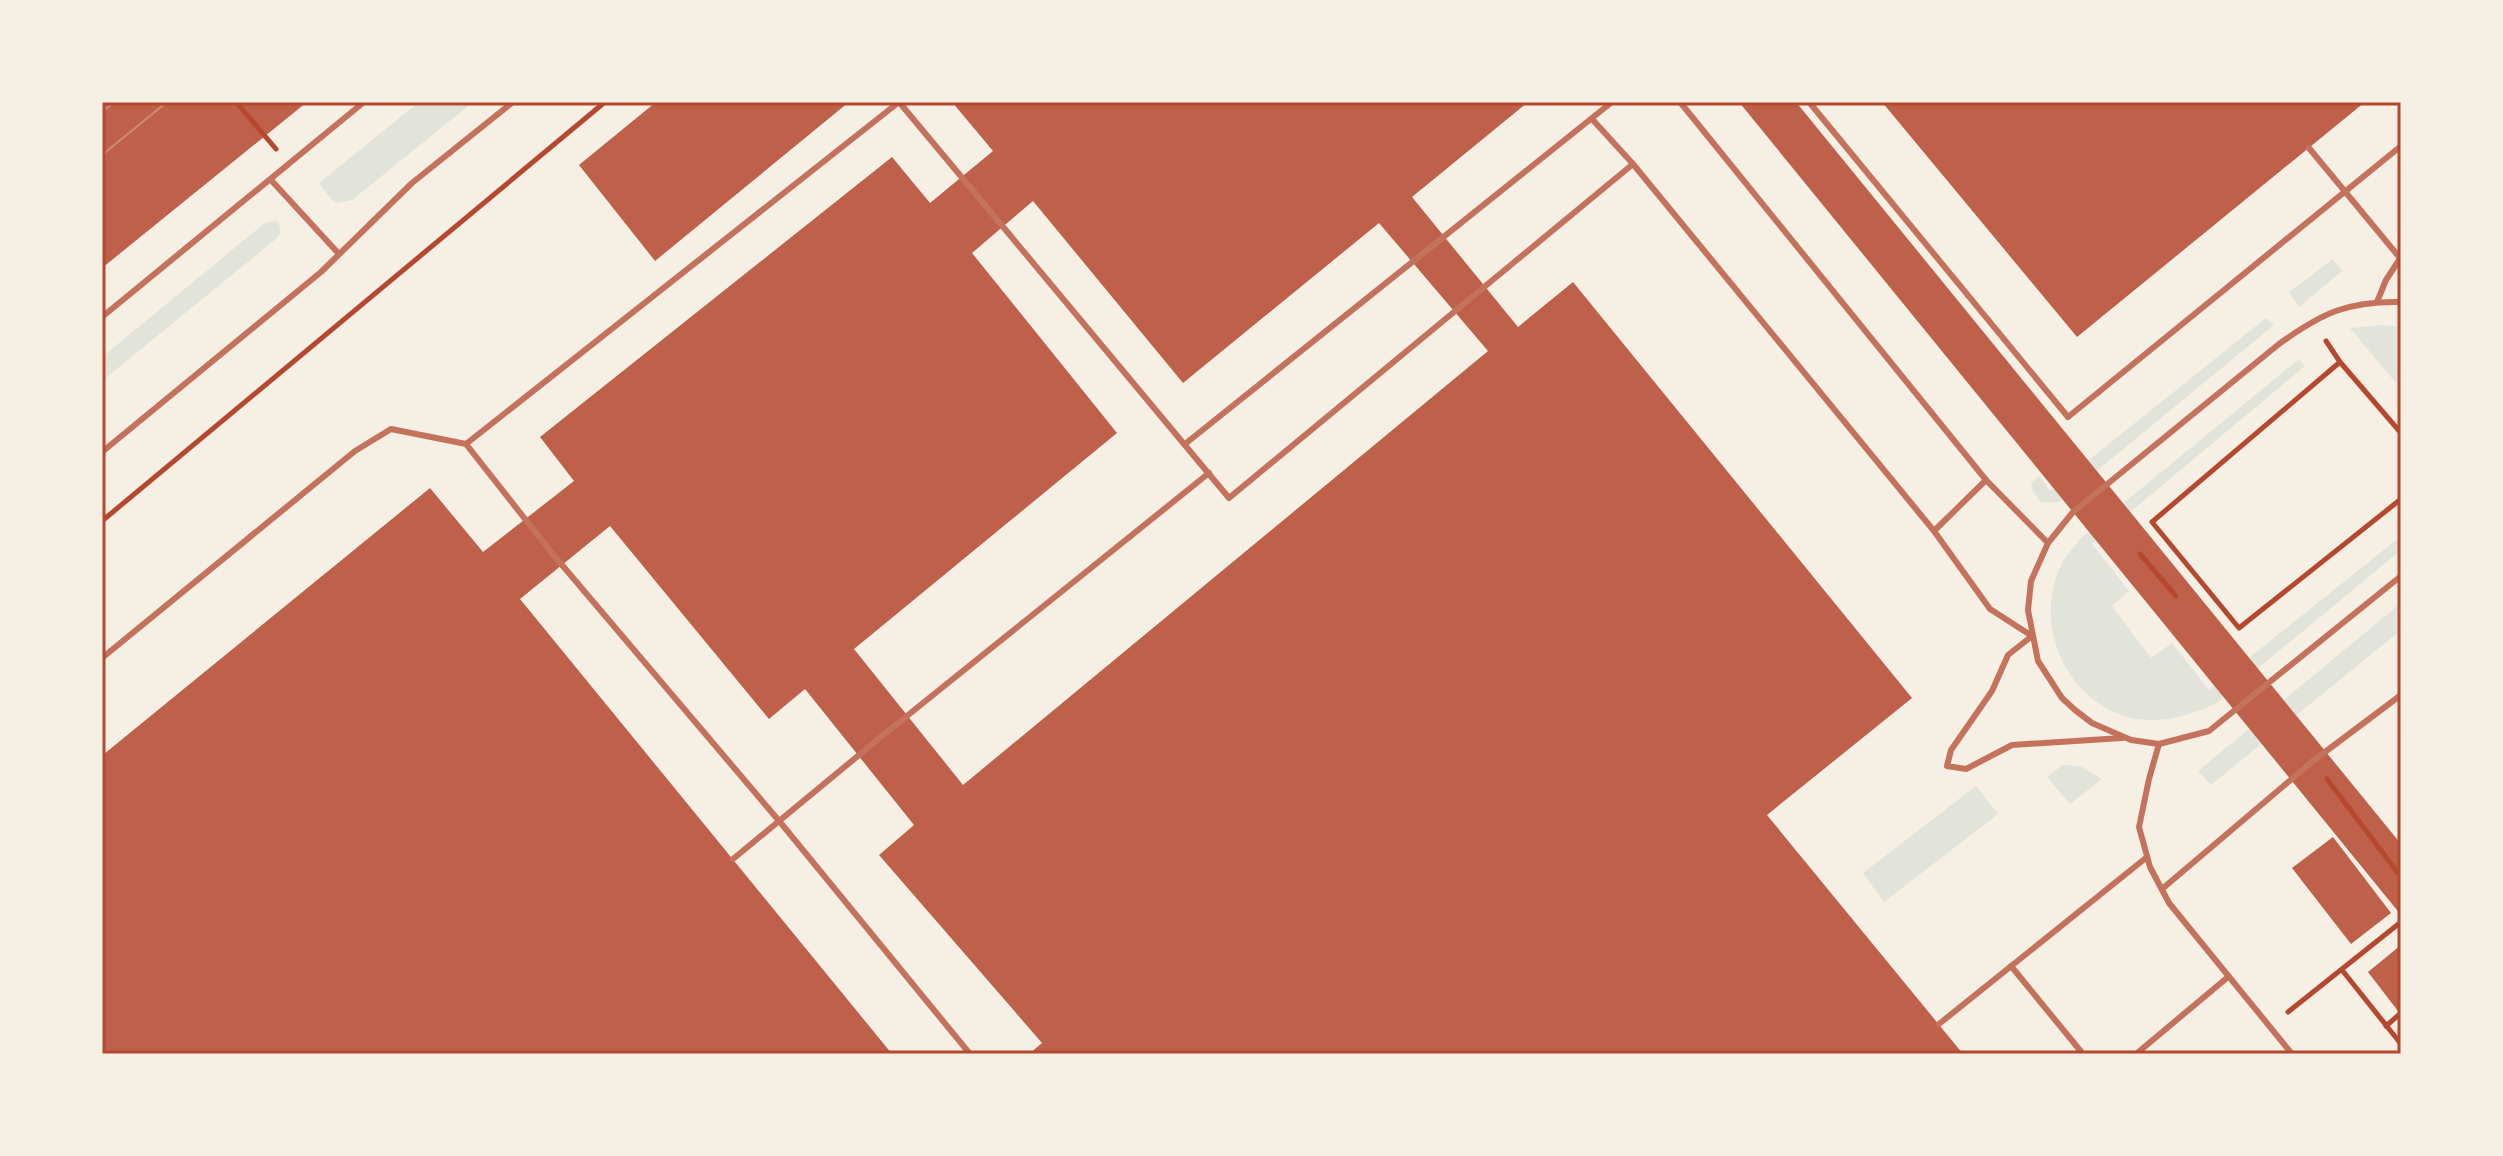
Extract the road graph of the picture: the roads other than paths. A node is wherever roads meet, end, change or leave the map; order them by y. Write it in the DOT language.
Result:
graph roads {
  1 [pos="364,102"];
  2 [pos="513,102"];
  3 [pos="1612,102"];
  4 [pos="1680,102"];
  5 [pos="1809,102"];
  6 [pos="1592,119"];
  7 [pos="2401,146"];
  8 [pos="2309,148"];
  9 [pos="1633,164"];
  10 [pos="271,180"];
  11 [pos="2344,190"];
  12 [pos="339,254"];
  13 [pos="2401,257"];
  14 [pos="2377,302"];
  15 [pos="2401,302"];
  16 [pos="102,317"];
  17 [pos="466,444"];
  18 [pos="1185,444"];
  19 [pos="102,452"];
  20 [pos="1209,473"];
  21 [pos="1986,480"];
  22 [pos="1934,531"];
  23 [pos="2048,543"];
  24 [pos="2401,576"];
  25 [pos="2032,636"];
  26 [pos="102,658"];
  27 [pos="2401,695"];
  28 [pos="2125,738"];
  29 [pos="2159,744"];
  30 [pos="780,822"];
  31 [pos="2147,857"];
  32 [pos="733,859"];
  33 [pos="2162,889"];
  34 [pos="2011,966"];
  35 [pos="2228,977"];
  36 [pos="1939,1024"];
  37 [pos="970,1054"];
  38 [pos="2083,1054"];
  39 [pos="2136,1054"];
  40 [pos="2292,1054"];
  1 -- 10 [label="lane"];
  2 -- 12 [label="lane"];
  3 -- 6 [label="lane"];
  4 -- 21 [label="lane"];
  5 -- 11 [label="lane"];
  6 -- 9 [label="lane"];
  6 -- 18 [label="lane"];
  7 -- 11 [label="lane"];
  8 -- 11 [label="lane"];
  9 -- 20 [label="lane"];
  9 -- 22 [label="lane"];
  10 -- 12 [label="lane"];
  10 -- 16 [label="lane"];
  11 -- 13 [label="lane"];
  12 -- 19 [label="lane"];
  13 -- 14 [label="lane"];
  14 -- 15 [label="lane"];
  14 -- 23 [label="lane"];
  17 -- 18 [label="lane"];
  17 -- 26 [label="lane"];
  17 -- 30 [label="lane"];
  18 -- 20 [label="lane"];
  20 -- 30 [label="lane"];
  21 -- 22 [label="lane"];
  21 -- 23 [label="lane"];
  22 -- 25 [label="lane"];
  23 -- 25 [label="lane"];
  24 -- 29 [label="lane"];
  25 -- 28 [label="lane"];
  25 -- 28 [label="lane"];
  27 -- 33 [label="lane"];
  28 -- 29 [label="lane"];
  29 -- 31 [label="lane"];
  30 -- 32 [label="lane"];
  30 -- 37 [label="lane"];
  31 -- 33 [label="lane"];
  31 -- 34 [label="lane"];
  33 -- 35 [label="lane"];
  34 -- 36 [label="lane"];
  34 -- 38 [label="lane"];
  35 -- 39 [label="lane"];
  35 -- 40 [label="lane"];
}
